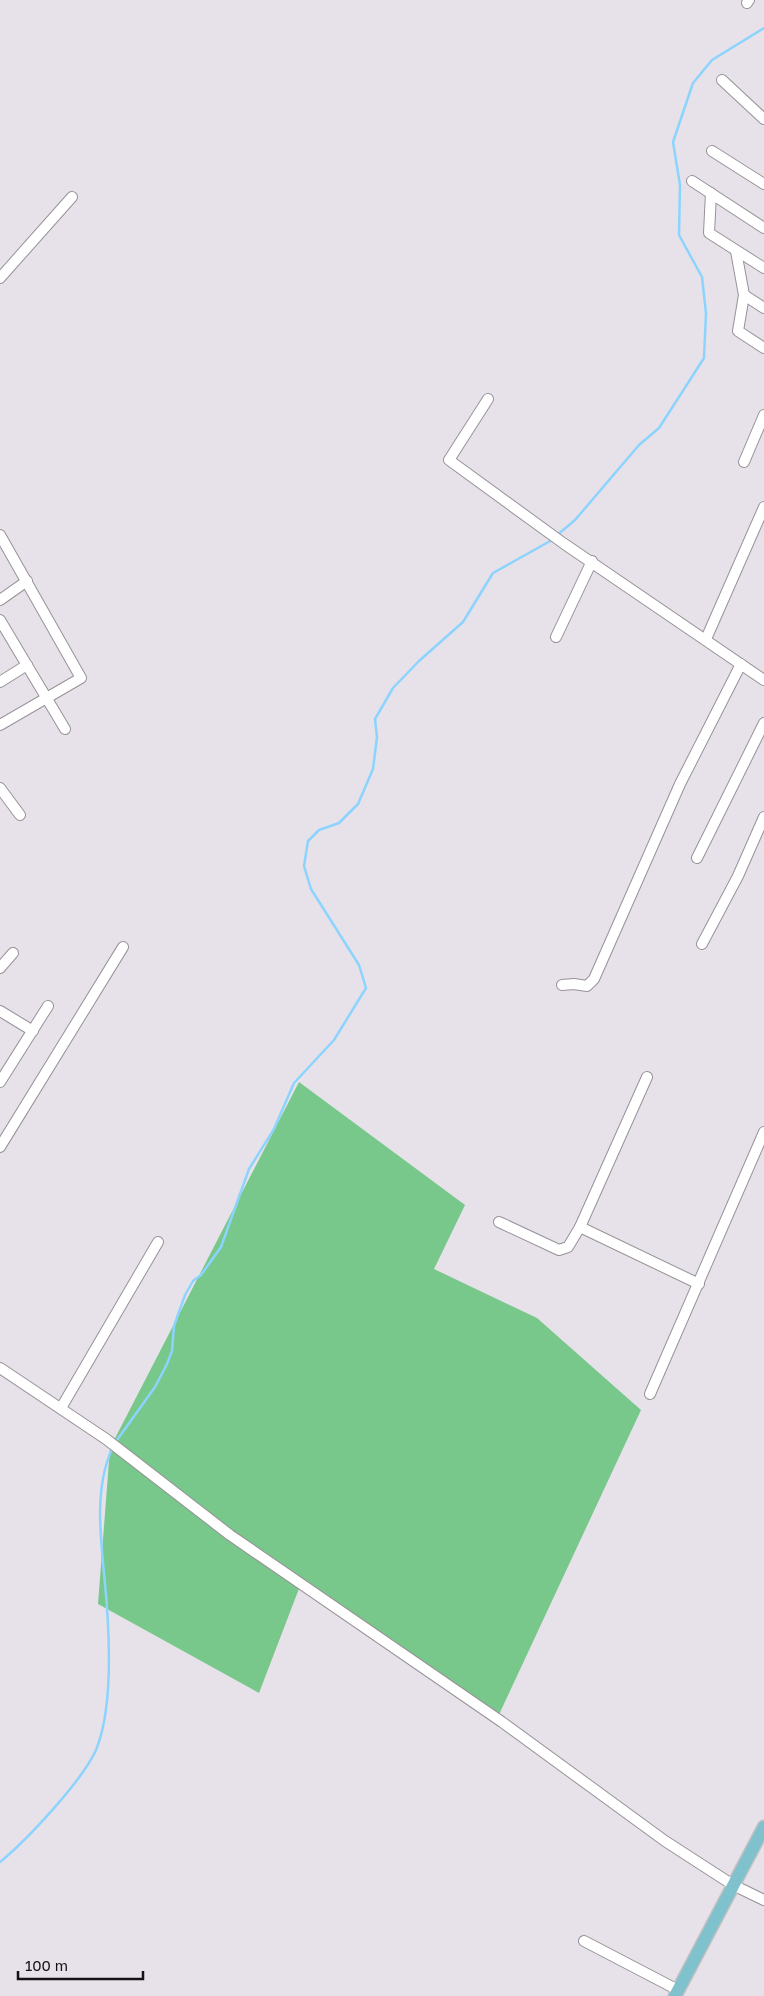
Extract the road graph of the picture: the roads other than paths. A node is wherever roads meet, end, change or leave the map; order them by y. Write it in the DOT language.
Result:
graph roads {
  1 [pos="722,80"];
  2 [pos="764,119"];
  3 [pos="712,151"];
  4 [pos="692,181"];
  5 [pos="764,184"];
  6 [pos="711,194"];
  7 [pos="72,197"];
  8 [pos="764,228"];
  9 [pos="736,251"];
  10 [pos="764,268"];
  11 [pos="0,278"];
  12 [pos="744,295"];
  13 [pos="764,308"];
  14 [pos="764,348"];
  15 [pos="488,399"];
  16 [pos="764,415"];
  17 [pos="744,462"];
  18 [pos="764,506"];
  19 [pos="0,535"];
  20 [pos="592,562"];
  21 [pos="27,582"];
  22 [pos="0,600"];
  23 [pos="0,620"];
  24 [pos="10,636"];
  25 [pos="556,637"];
  26 [pos="706,639"];
  27 [pos="0,642"];
  28 [pos="741,664"];
  29 [pos="28,665"];
  30 [pos="764,680"];
  31 [pos="0,682"];
  32 [pos="47,697"];
  33 [pos="764,722"];
  34 [pos="0,725"];
  35 [pos="65,728"];
  36 [pos="0,788"];
  37 [pos="20,815"];
  38 [pos="764,817"];
  39 [pos="697,858"];
  40 [pos="702,944"];
  41 [pos="123,947"];
  42 [pos="13,954"];
  43 [pos="0,968"];
  44 [pos="562,985"];
  45 [pos="48,1006"];
  46 [pos="0,1011"];
  47 [pos="33,1031"];
  48 [pos="648,1077"];
  49 [pos="0,1082"];
  50 [pos="764,1132"];
  51 [pos="0,1147"];
  52 [pos="499,1222"];
  53 [pos="580,1227"];
  54 [pos="158,1242"];
  55 [pos="699,1284"];
  56 [pos="0,1368"];
  57 [pos="650,1394"];
  58 [pos="61,1408"];
  59 [pos="764,1827"];
  60 [pos="732,1885"];
  61 [pos="764,1900"];
  62 [pos="584,1941"];
  63 [pos="677,1993"];
  1 -- 2 [label="street"];
  3 -- 5 [label="street"];
  4 -- 6 [label="street"];
  6 -- 8 [label="street"];
  6 -- 9 [label="street"];
  7 -- 11 [label="street"];
  9 -- 10 [label="street"];
  9 -- 12 [label="street"];
  12 -- 13 [label="street"];
  12 -- 14 [label="street"];
  15 -- 20 [label="street"];
  16 -- 17 [label="street"];
  18 -- 26 [label="street"];
  19 -- 21 [label="street"];
  20 -- 25 [label="street"];
  20 -- 26 [label="street"];
  21 -- 22 [label="street"];
  21 -- 32 [label="street"];
  23 -- 24 [label="street"];
  24 -- 27 [label="street"];
  24 -- 29 [label="street"];
  26 -- 28 [label="street"];
  28 -- 30 [label="street"];
  28 -- 44 [label="street"];
  29 -- 31 [label="street"];
  29 -- 32 [label="street"];
  32 -- 34 [label="street"];
  32 -- 35 [label="street"];
  33 -- 39 [label="street"];
  36 -- 37 [label="street"];
  38 -- 40 [label="street"];
  41 -- 51 [label="street"];
  42 -- 43 [label="street"];
  45 -- 47 [label="street"];
  46 -- 47 [label="street"];
  47 -- 49 [label="street"];
  48 -- 53 [label="street"];
  50 -- 55 [label="street"];
  52 -- 53 [label="street"];
  53 -- 55 [label="street"];
  54 -- 58 [label="street"];
  55 -- 57 [label="street"];
  56 -- 58 [label="street"];
  58 -- 60 [label="street"];
  59 -- 60 [label="main road"];
  60 -- 61 [label="street"];
  60 -- 63 [label="main road"];
  62 -- 63 [label="street"];
}
